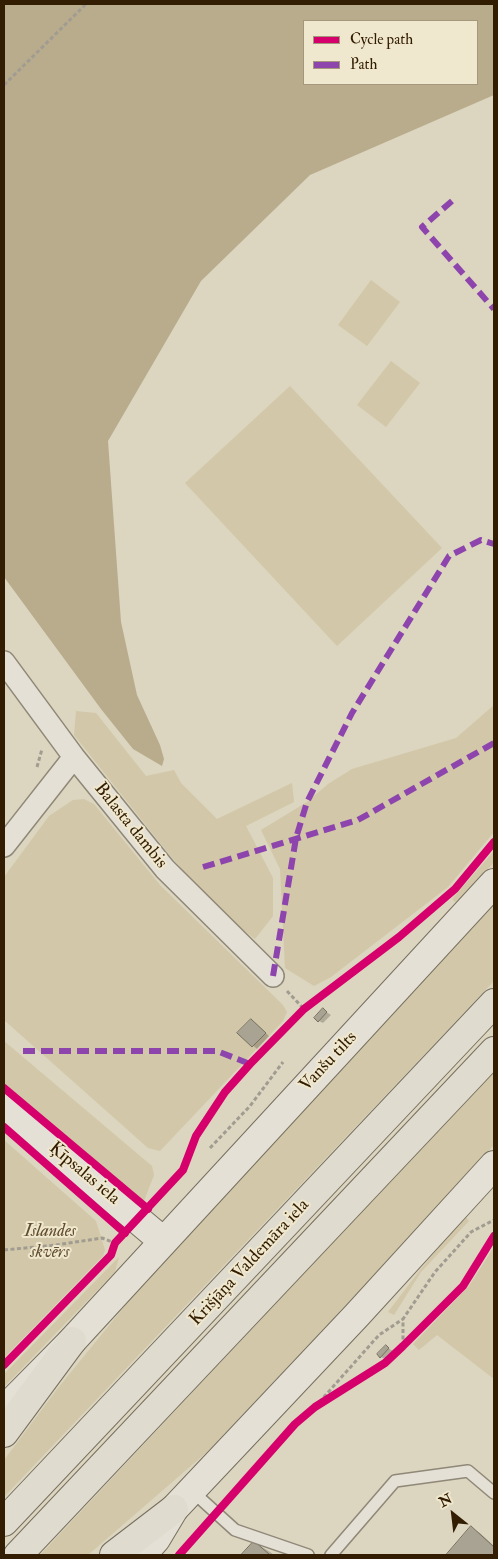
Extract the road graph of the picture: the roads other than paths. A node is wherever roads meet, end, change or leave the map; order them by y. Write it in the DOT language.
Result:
graph roads {
  1 [pos="4,662"];
  2 [pos="74,757"];
  3 [pos="4,846"];
  4 [pos="494,883"];
  5 [pos="273,976"];
  6 [pos="494,1003"];
  7 [pos="494,1051"];
  8 [pos="4,1107"];
  9 [pos="494,1165"];
  10 [pos="163,1241"];
  11 [pos="72,1341"];
  12 [pos="4,1410"];
  13 [pos="4,1433"];
  14 [pos="494,1493"];
  15 [pos="183,1500"];
  16 [pos="4,1522"];
  17 [pos="18,1555"];
  18 [pos="114,1555"];
  19 [pos="142,1555"];
  20 [pos="308,1555"];
  21 [pos="331,1555"];
  1 -- 2 [label="street, Balasta dambis"];
  2 -- 3 [label="street"];
  2 -- 5 [label="street, Balasta dambis"];
  4 -- 10 [label="street, Vanšu tilts"];
  6 -- 16 [label="main road, Krišjāņa Valdemāra iela"];
  7 -- 17 [label="main road, Krišjāņa Valdemāra iela"];
  8 -- 10 [label="street, Ķīpsalas iela"];
  9 -- 15 [label="street"];
  10 -- 11 [label="street, Vanšu tilts"];
  11 -- 12 [label="street, Vanšu tilts"];
  11 -- 13 [label="main road"];
  14 -- 21 [label="lane"];
  15 -- 18 [label="main road"];
  15 -- 19 [label="street"];
  15 -- 20 [label="lane"];
}
